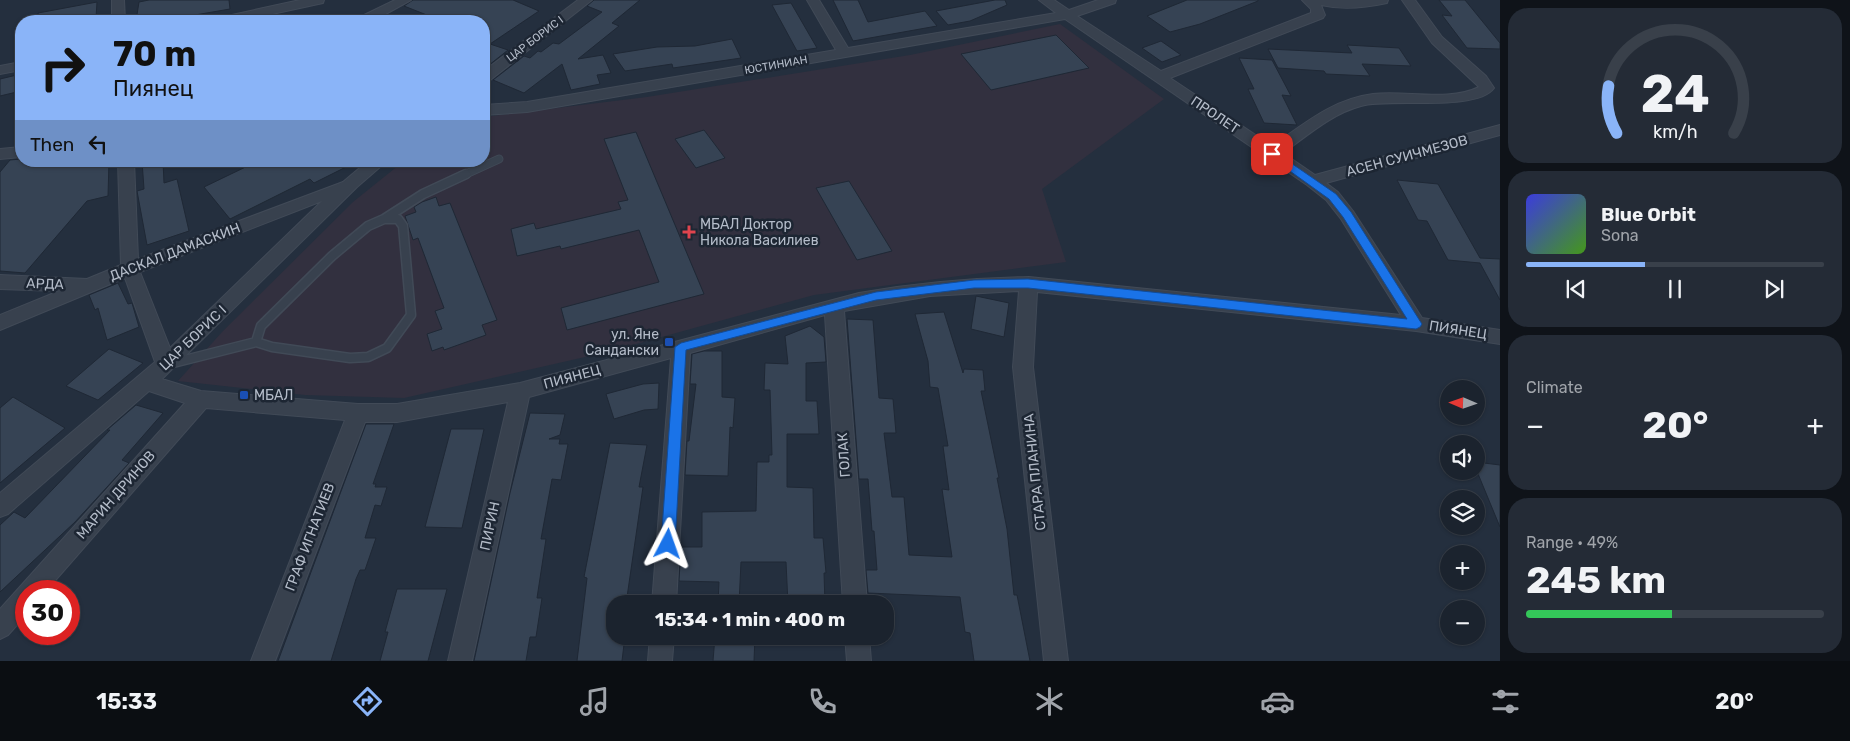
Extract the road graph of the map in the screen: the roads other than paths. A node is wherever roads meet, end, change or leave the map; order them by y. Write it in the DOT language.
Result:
graph roads {
  1 [pos="118,0"];
  2 [pos="318,0"];
  3 [pos="405,0"];
  4 [pos="586,0"];
  5 [pos="813,0"];
  6 [pos="1045,0"];
  7 [pos="1110,0"];
  8 [pos="1308,0"];
  9 [pos="1319,0"];
  10 [pos="1382,0"];
  11 [pos="1408,0"];
  12 [pos="119,15"];
  13 [pos="250,15"];
  14 [pos="375,15"];
  15 [pos="1067,15"];
  16 [pos="844,53"];
  17 [pos="15,67"];
  18 [pos="0,70"];
  19 [pos="490,73"];
  20 [pos="1159,77"];
  21 [pos="490,110"];
  22 [pos="1500,130"];
  23 [pos="15,153"];
  24 [pos="0,154"];
  25 [pos="1272,154"];
  26 [pos="499,159"];
  27 [pos="490,163"];
  28 [pos="126,167"];
  29 [pos="371,167"];
  30 [pos="482,167"];
  31 [pos="1313,181"];
  32 [pos="351,183"];
  33 [pos="384,219"];
  34 [pos="130,268"];
  35 [pos="0,282"];
  36 [pos="1028,284"];
  37 [pos="89,285"];
  38 [pos="834,306"];
  39 [pos="0,323"];
  40 [pos="1416,324"];
  41 [pos="1500,337"];
  42 [pos="256,342"];
  43 [pos="681,347"];
  44 [pos="166,364"];
  45 [pos="148,381"];
  46 [pos="520,391"];
  47 [pos="201,399"];
  48 [pos="358,413"];
  49 [pos="0,507"];
  50 [pos="41,580"];
  51 [pos="665,595"];
  52 [pos="854,595"];
  53 [pos="15,610"];
  54 [pos="0,627"];
  55 [pos="661,645"];
  56 [pos="858,645"];
  57 [pos="263,661"];
  58 [pos="460,661"];
  59 [pos="660,661"];
  60 [pos="859,661"];
  61 [pos="1056,661"];
  1 -- 12 [label="street"];
  2 -- 13 [label="street"];
  3 -- 14 [label="street"];
  4 -- 19 [label="street, ЦАР БОРИС I"];
  5 -- 16 [label="street"];
  6 -- 15 [label="street, ПРОЛЕТ"];
  7 -- 15 [label="street"];
  8 -- 20 [label="street"];
  9 -- 10 [label="street"];
  11 -- 25 [label="street"];
  15 -- 16 [label="street, ЮСТИНИАН"];
  15 -- 20 [label="street, ПРОЛЕТ"];
  16 -- 21 [label="street, ЮСТИНИАН"];
  17 -- 18 [label="street"];
  20 -- 25 [label="street, ПРОЛЕТ"];
  22 -- 31 [label="street, АСЕН СУИЧМЕЗОВ"];
  23 -- 24 [label="street"];
  25 -- 31 [label="street, ПРОЛЕТ"];
  26 -- 27 [label="lane"];
  28 -- 34 [label="street"];
  29 -- 32 [label="street, ЦАР БОРИС I"];
  30 -- 33 [label="lane"];
  31 -- 40 [label="street, ПРОЛЕТ"];
  32 -- 34 [label="street, ДАСКАЛ ДАМАСКИН"];
  32 -- 44 [label="street, ЦАР БОРИС I"];
  33 -- 42 [label="lane"];
  33 -- 42 [label="lane"];
  34 -- 37 [label="street, ДАСКАЛ ДАМАСКИН"];
  34 -- 44 [label="street"];
  35 -- 37 [label="street, АРДА"];
  36 -- 38 [label="street, ПИЯНЕЦ"];
  36 -- 40 [label="street, ПИЯНЕЦ"];
  36 -- 61 [label="street, СТАРА ПЛАНИНА"];
  37 -- 39 [label="street, ДАСКАЛ ДАМАСКИН"];
  38 -- 43 [label="street, ПИЯНЕЦ"];
  38 -- 52 [label="street, ГОЛАК"];
  40 -- 41 [label="street, ПИЯНЕЦ"];
  42 -- 44 [label="lane"];
  43 -- 46 [label="street, ПИЯНЕЦ"];
  43 -- 51 [label="street"];
  44 -- 45 [label="street, ЦАР БОРИС I"];
  45 -- 47 [label="street, ПИЯНЕЦ"];
  45 -- 49 [label="street, ЦАР БОРИС I"];
  46 -- 48 [label="street, ПИЯНЕЦ"];
  46 -- 58 [label="street, ПИРИН"];
  47 -- 48 [label="street, ПИЯНЕЦ"];
  47 -- 50 [label="street, МАРИН ДРИНОВ"];
  48 -- 57 [label="street, ГРАФ ИГНАТИЕВ"];
  53 -- 54 [label="street"];
  55 -- 59 [label="street"];
  56 -- 60 [label="street"];
}
